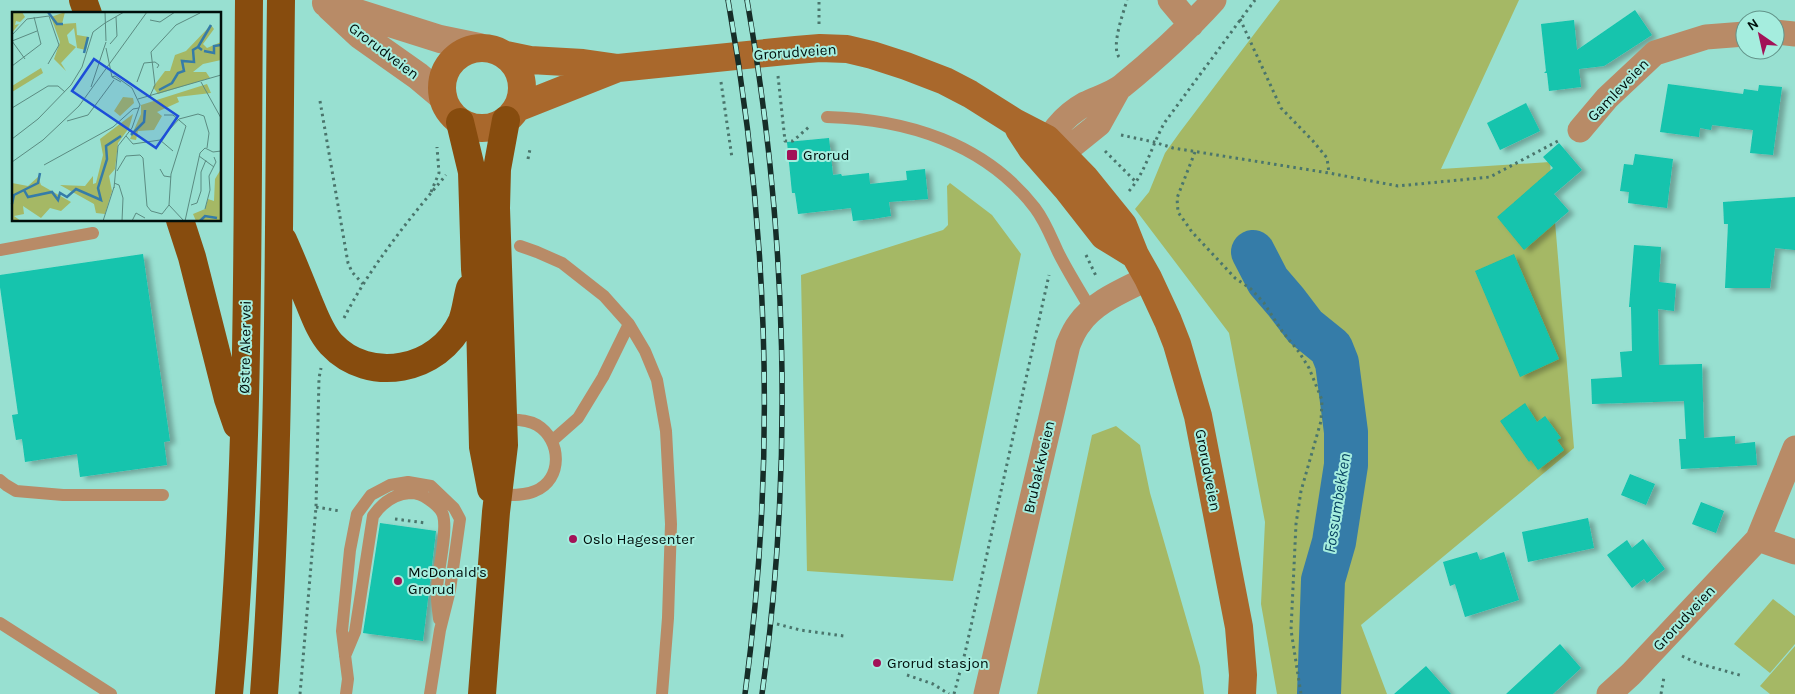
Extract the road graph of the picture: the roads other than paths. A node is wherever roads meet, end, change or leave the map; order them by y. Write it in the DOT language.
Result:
graph roads {
  1 [pos="83,0"];
  2 [pos="249,0"];
  3 [pos="281,0"];
  4 [pos="1170,0"];
  5 [pos="1214,0"];
  6 [pos="324,2"];
  7 [pos="87,12"];
  8 [pos="1191,25"];
  9 [pos="1735,35"];
  10 [pos="479,47"];
  11 [pos="506,55"];
  12 [pos="618,68"];
  13 [pos="442,97"];
  14 [pos="512,114"];
  15 [pos="827,118"];
  16 [pos="460,122"];
  17 [pos="1580,130"];
  18 [pos="1050,150"];
  19 [pos="180,221"];
  20 [pos="279,230"];
  21 [pos="93,232"];
  22 [pos="520,246"];
  23 [pos="0,250"];
  24 [pos="1142,267"];
  25 [pos="475,269"];
  26 [pos="1092,311"];
  27 [pos="629,324"];
  28 [pos="503,418"];
  29 [pos="553,440"];
  30 [pos="244,448"];
  31 [pos="1795,448"];
  32 [pos="0,480"];
  33 [pos="163,495"];
  34 [pos="495,501"];
  35 [pos="1758,539"];
  36 [pos="1795,552"];
  37 [pos="0,623"];
  38 [pos="111,694"];
  39 [pos="228,694"];
  40 [pos="264,694"];
  41 [pos="346,694"];
  42 [pos="430,694"];
  43 [pos="482,694"];
  44 [pos="662,694"];
  45 [pos="986,694"];
  46 [pos="1242,694"];
  47 [pos="1609,694"];
  1 -- 7 [label="highway"];
  2 -- 30 [label="highway, Østre Aker vei"];
  3 -- 20 [label="highway"];
  4 -- 8 [label="street"];
  5 -- 8 [label="street"];
  6 -- 10 [label="street, Grorudveien"];
  6 -- 13 [label="street, Grorudveien"];
  8 -- 18 [label="street"];
  9 -- 17 [label="street, Gamleveien"];
  10 -- 11 [label="main road"];
  10 -- 13 [label="main road"];
  11 -- 12 [label="main road, Grorudveien"];
  11 -- 14 [label="main road"];
  12 -- 14 [label="main road, Grorudveien"];
  12 -- 18 [label="main road, Grorudveien"];
  13 -- 16 [label="main road"];
  14 -- 16 [label="main road"];
  14 -- 28 [label="highway"];
  15 -- 26 [label="lane"];
  16 -- 25 [label="highway"];
  18 -- 24 [label="main road, Grorudveien"];
  19 -- 30 [label="highway"];
  20 -- 25 [label="highway"];
  20 -- 40 [label="highway"];
  21 -- 23 [label="lane"];
  22 -- 27 [label="lane"];
  24 -- 26 [label="street, Brubakkveien"];
  24 -- 46 [label="main road, Grorudveien"];
  25 -- 34 [label="highway"];
  26 -- 45 [label="street, Brubakkveien"];
  27 -- 29 [label="lane"];
  27 -- 44 [label="lane"];
  28 -- 29 [label="lane"];
  28 -- 34 [label="highway"];
  29 -- 34 [label="lane"];
  30 -- 39 [label="highway, Østre Aker vei"];
  31 -- 35 [label="street, Grorudveien"];
  32 -- 33 [label="lane"];
  34 -- 43 [label="highway"];
  35 -- 36 [label="street"];
  35 -- 47 [label="street, Grorudveien"];
  37 -- 38 [label="lane"];
  41 -- 42 [label="lane"];
}
